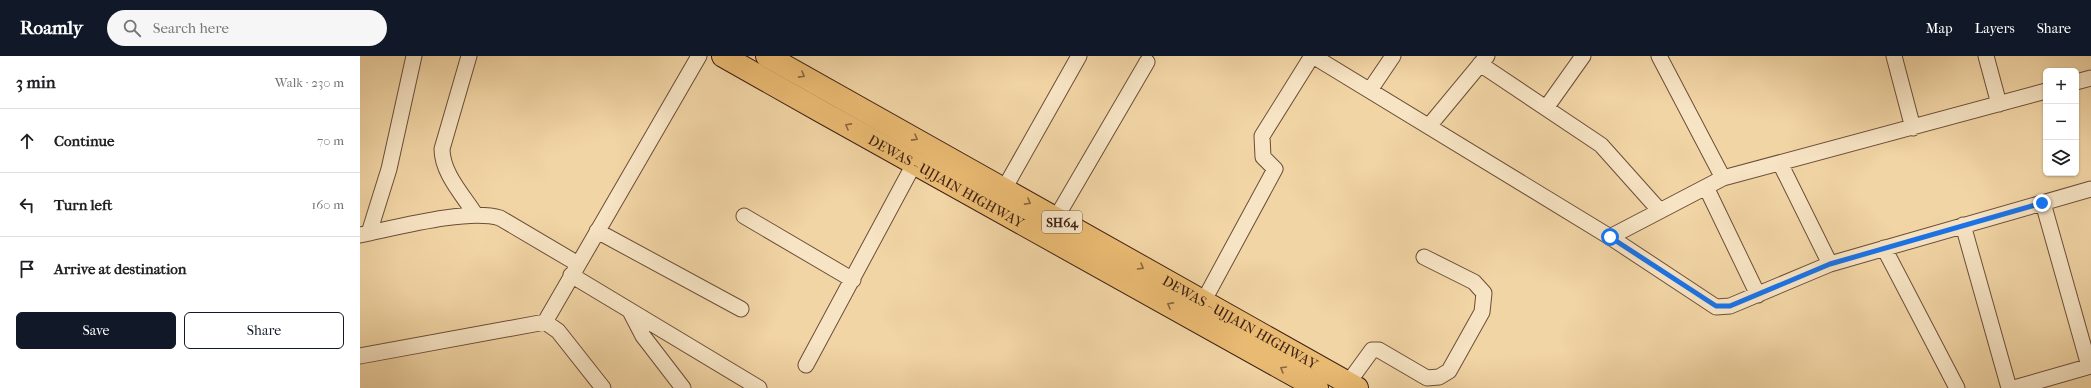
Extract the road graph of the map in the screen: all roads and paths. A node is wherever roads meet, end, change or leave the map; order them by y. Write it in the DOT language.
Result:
graph roads {
  1 [pos="414,56"];
  2 [pos="469,56"];
  3 [pos="699,56"];
  4 [pos="723,56"];
  5 [pos="767,56"];
  6 [pos="1079,56"];
  7 [pos="1312,56"];
  8 [pos="1393,56"];
  9 [pos="1583,56"];
  10 [pos="1659,56"];
  11 [pos="1894,56"];
  12 [pos="1986,56"];
  13 [pos="1483,60"];
  14 [pos="1147,62"];
  15 [pos="2091,78"];
  16 [pos="2079,81"];
  17 [pos="1370,90"];
  18 [pos="2043,92"];
  19 [pos="1999,104"];
  20 [pos="1546,108"];
  21 [pos="1429,126"];
  22 [pos="1913,128"];
  23 [pos="1780,163"];
  24 [pos="914,164"];
  25 [pos="1723,178"];
  26 [pos="1706,187"];
  27 [pos="1004,189"];
  28 [pos="2091,189"];
  29 [pos="2042,203"];
  30 [pos="1660,211"];
  31 [pos="475,214"];
  32 [pos="744,216"];
  33 [pos="1056,218"];
  34 [pos="1963,225"];
  35 [pos="597,231"];
  36 [pos="365,234"];
  37 [pos="1610,237"];
  38 [pos="1884,248"];
  39 [pos="1424,257"];
  40 [pos="1830,264"];
  41 [pos="575,269"];
  42 [pos="853,280"];
  43 [pos="1758,296"];
  44 [pos="1203,302"];
  45 [pos="741,309"];
  46 [pos="630,311"];
  47 [pos="545,322"];
  48 [pos="360,356"];
  49 [pos="806,365"];
  50 [pos="2090,366"];
  51 [pos="1352,386"];
  52 [pos="603,388"];
  53 [pos="683,388"];
  54 [pos="759,388"];
  55 [pos="1317,388"];
  56 [pos="1957,388"];
  57 [pos="2009,388"];
  58 [pos="2014,388"];
  1 -- 36 [label="street"];
  2 -- 31 [label="street"];
  3 -- 35 [label="street"];
  24 -- 4 [label="main road, DEWAS - UJJAIN HIGHWAY / SH64, one-way"];
  5 -- 27 [label="main road, DEWAS - UJJAIN HIGHWAY / SH64, one-way"];
  6 -- 27 [label="street"];
  7 -- 17 [label="street"];
  7 -- 44 [label="street"];
  8 -- 17 [label="street"];
  9 -- 20 [label="street"];
  10 -- 25 [label="street"];
  11 -- 22 [label="street"];
  12 -- 19 [label="street"];
  13 -- 20 [label="street"];
  13 -- 21 [label="street"];
  14 -- 33 [label="street"];
  15 -- 16 [label="street"];
  17 -- 21 [label="street"];
  18 -- 19 [label="street"];
  19 -- 22 [label="street"];
  20 -- 30 [label="street"];
  21 -- 37 [label="street"];
  22 -- 23 [label="street"];
  23 -- 25 [label="street"];
  23 -- 40 [label="street"];
  24 -- 42 [label="street"];
  55 -- 24 [label="main road, DEWAS - UJJAIN HIGHWAY / SH64, one-way"];
  25 -- 26 [label="street"];
  26 -- 30 [label="street"];
  26 -- 43 [label="street"];
  27 -- 33 [label="main road, DEWAS - UJJAIN HIGHWAY / SH64, one-way"];
  28 -- 29 [label="street"];
  29 -- 34 [label="street"];
  29 -- 50 [label="street"];
  30 -- 37 [label="street"];
  31 -- 36 [label="street"];
  31 -- 41 [label="street"];
  32 -- 42 [label="street"];
  33 -- 44 [label="main road, DEWAS - UJJAIN HIGHWAY / SH64, one-way"];
  34 -- 38 [label="street"];
  34 -- 57 [label="street"];
  35 -- 41 [label="street"];
  35 -- 45 [label="street"];
  37 -- 43 [label="street"];
  38 -- 40 [label="street"];
  38 -- 56 [label="street"];
  39 -- 51 [label="street"];
  40 -- 43 [label="street"];
  41 -- 46 [label="street"];
  41 -- 47 [label="street"];
  42 -- 49 [label="street"];
  44 -- 51 [label="main road, DEWAS - UJJAIN HIGHWAY / SH64"];
  46 -- 53 [label="street"];
  46 -- 54 [label="street"];
  47 -- 48 [label="street"];
  47 -- 52 [label="street"];
  50 -- 58 [label="street"];
}
